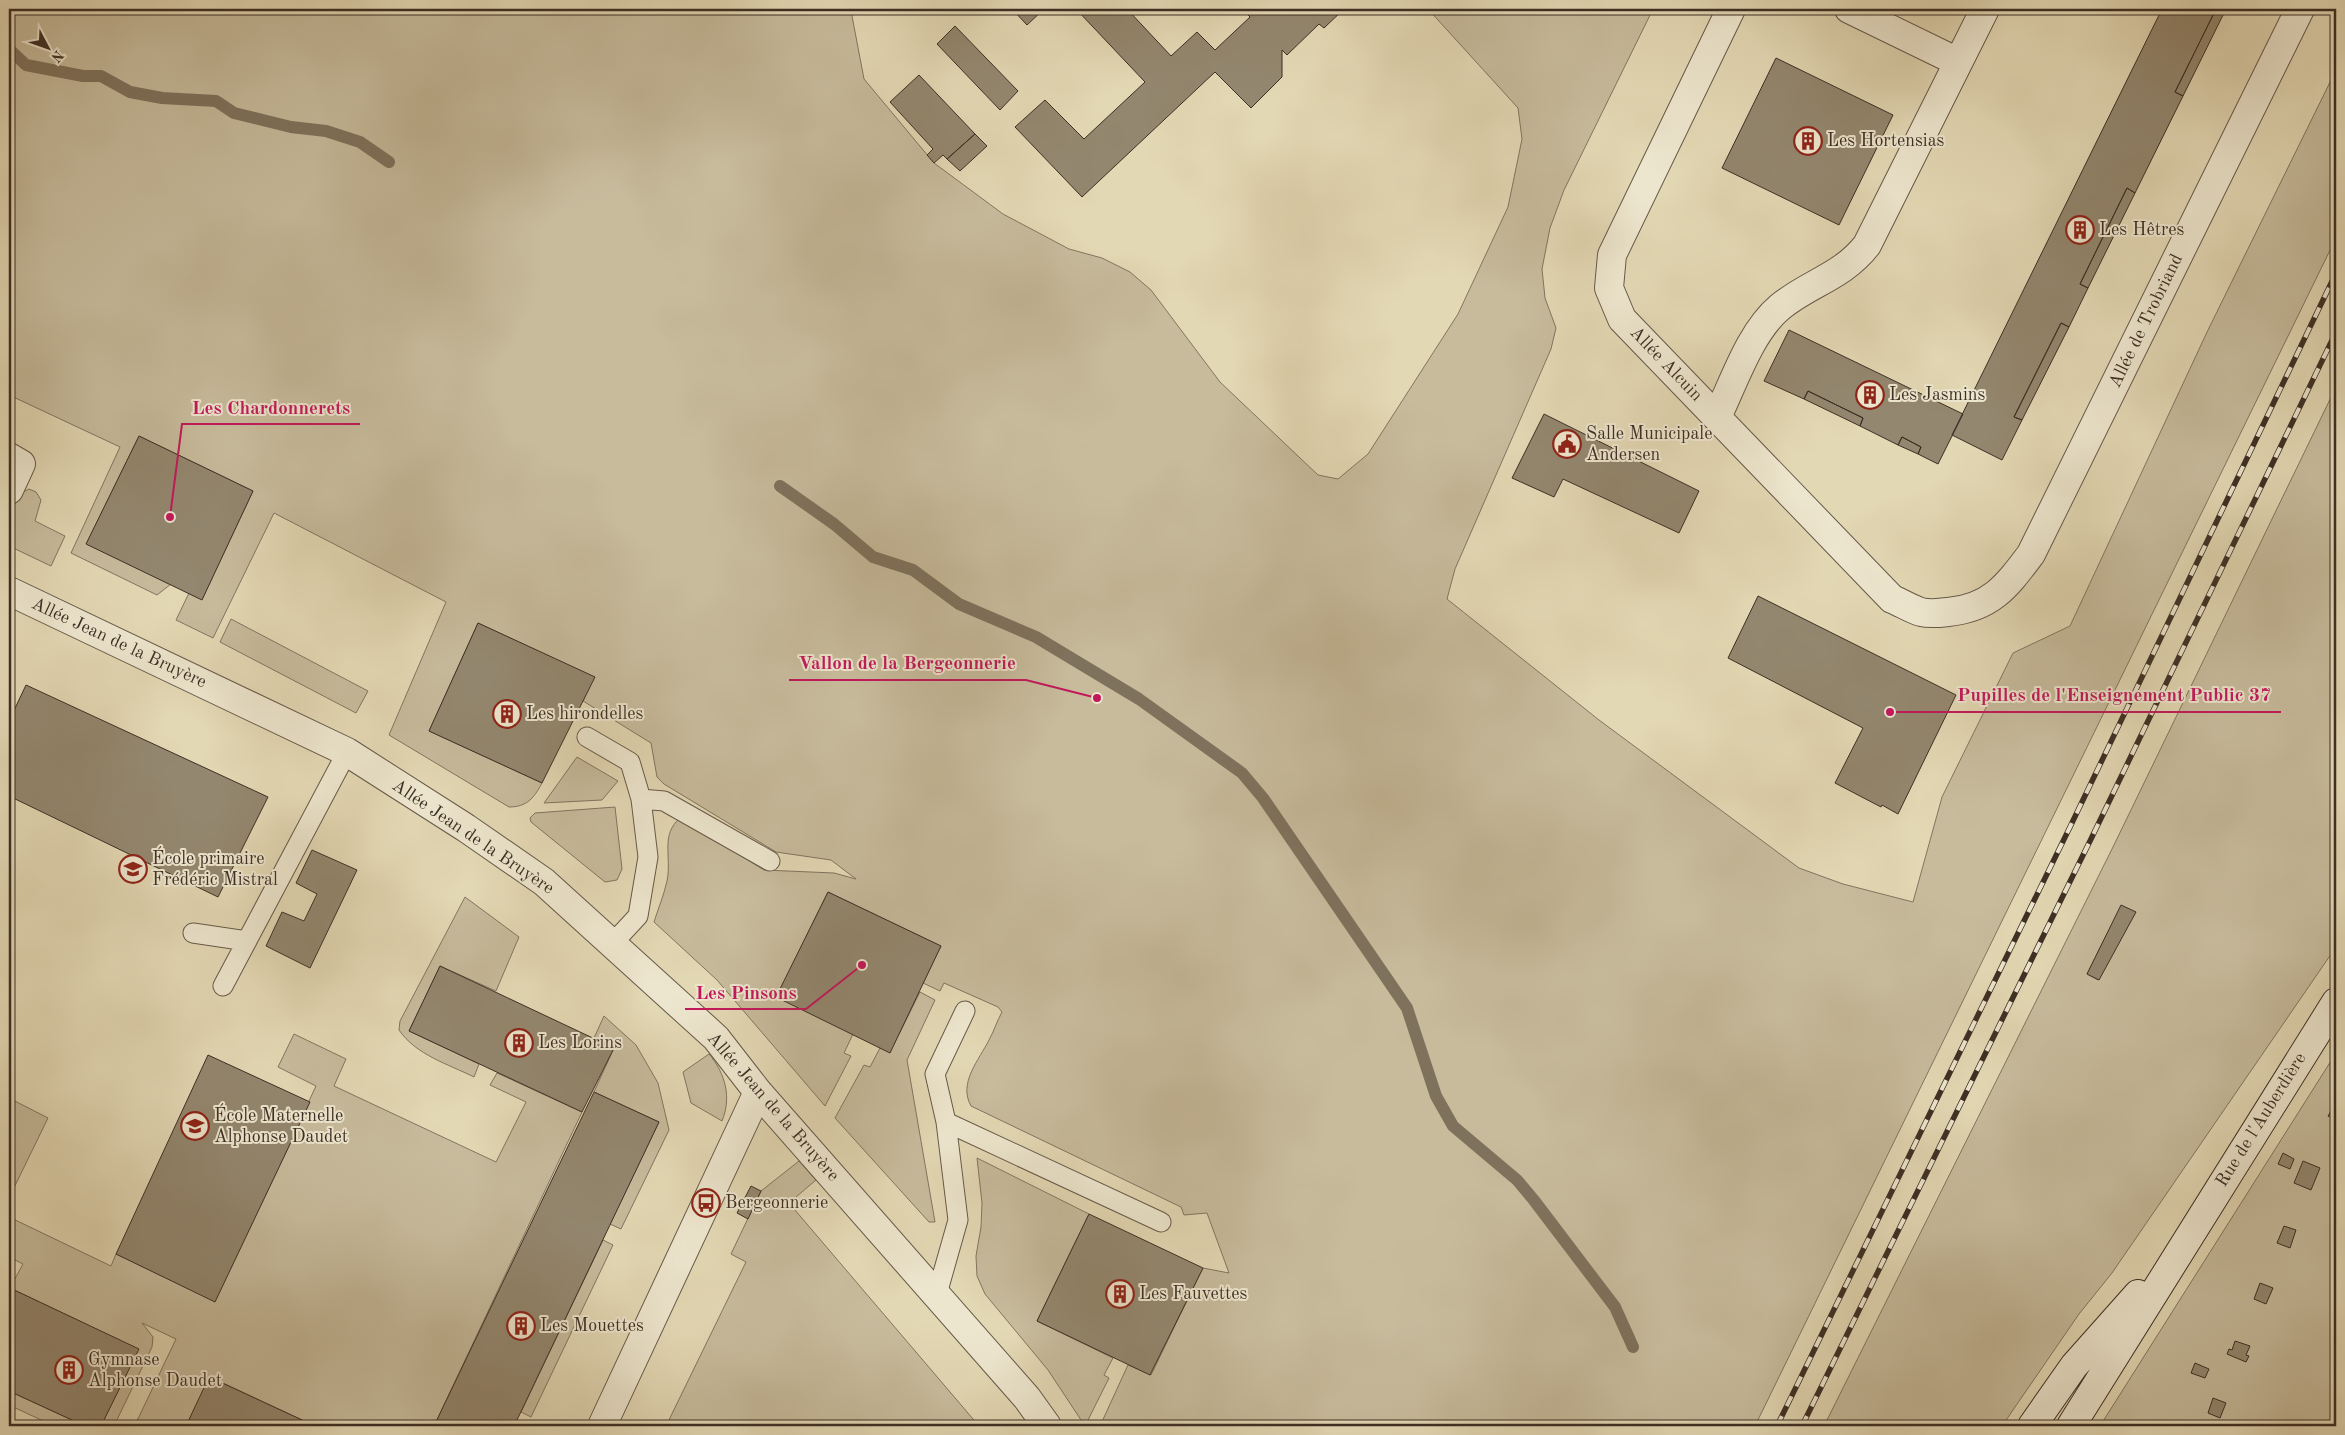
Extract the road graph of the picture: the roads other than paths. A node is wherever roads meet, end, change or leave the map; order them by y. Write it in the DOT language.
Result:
graph roads {
  1 [pos="1731,9"];
  2 [pos="1849,9"];
  3 [pos="1985,9"];
  4 [pos="2300,9"];
  5 [pos="1958,62"];
  6 [pos="1717,416"];
  7 [pos="15,461"];
  8 [pos="9,490"];
  9 [pos="9,591"];
  10 [pos="1966,610"];
  11 [pos="587,737"];
  12 [pos="347,752"];
  13 [pos="641,799"];
  14 [pos="770,861"];
  15 [pos="193,933"];
  16 [pos="247,941"];
  17 [pos="612,944"];
  18 [pos="223,986"];
  19 [pos="2336,1002"];
  20 [pos="965,1011"];
  21 [pos="758,1092"];
  22 [pos="946,1122"];
  23 [pos="1161,1222"];
  24 [pos="2187,1238"];
  25 [pos="937,1294"];
  26 [pos="602,1426"];
  27 [pos="1047,1426"];
  28 [pos="2032,1426"];
  29 [pos="2071,1426"];
  1 -- 6 [label="street, Allée Alcuin"];
  2 -- 5 [label="street"];
  3 -- 5 [label="street"];
  4 -- 10 [label="street, Allée de Trobriand"];
  5 -- 6 [label="street"];
  6 -- 10 [label="street, Allée Alcuin"];
  7 -- 8 [label="street"];
  9 -- 12 [label="street, Allée Jean de la Bruyère"];
  11 -- 13 [label="lane"];
  12 -- 16 [label="lane"];
  12 -- 17 [label="street, Allée Jean de la Bruyère"];
  13 -- 14 [label="lane"];
  13 -- 17 [label="lane"];
  15 -- 16 [label="lane"];
  16 -- 18 [label="lane"];
  17 -- 21 [label="street, Allée Jean de la Bruyère"];
  19 -- 24 [label="street, Rue de l'Auberdière"];
  20 -- 22 [label="lane"];
  21 -- 25 [label="street, Allée Jean de la Bruyère"];
  21 -- 26 [label="street"];
  22 -- 23 [label="lane"];
  22 -- 25 [label="lane"];
  24 -- 28 [label="street, Rue de l'Auberdière"];
  24 -- 29 [label="street, Rue de l'Auberdière"];
  25 -- 27 [label="street, Allée Jean de la Bruyère"];
}
